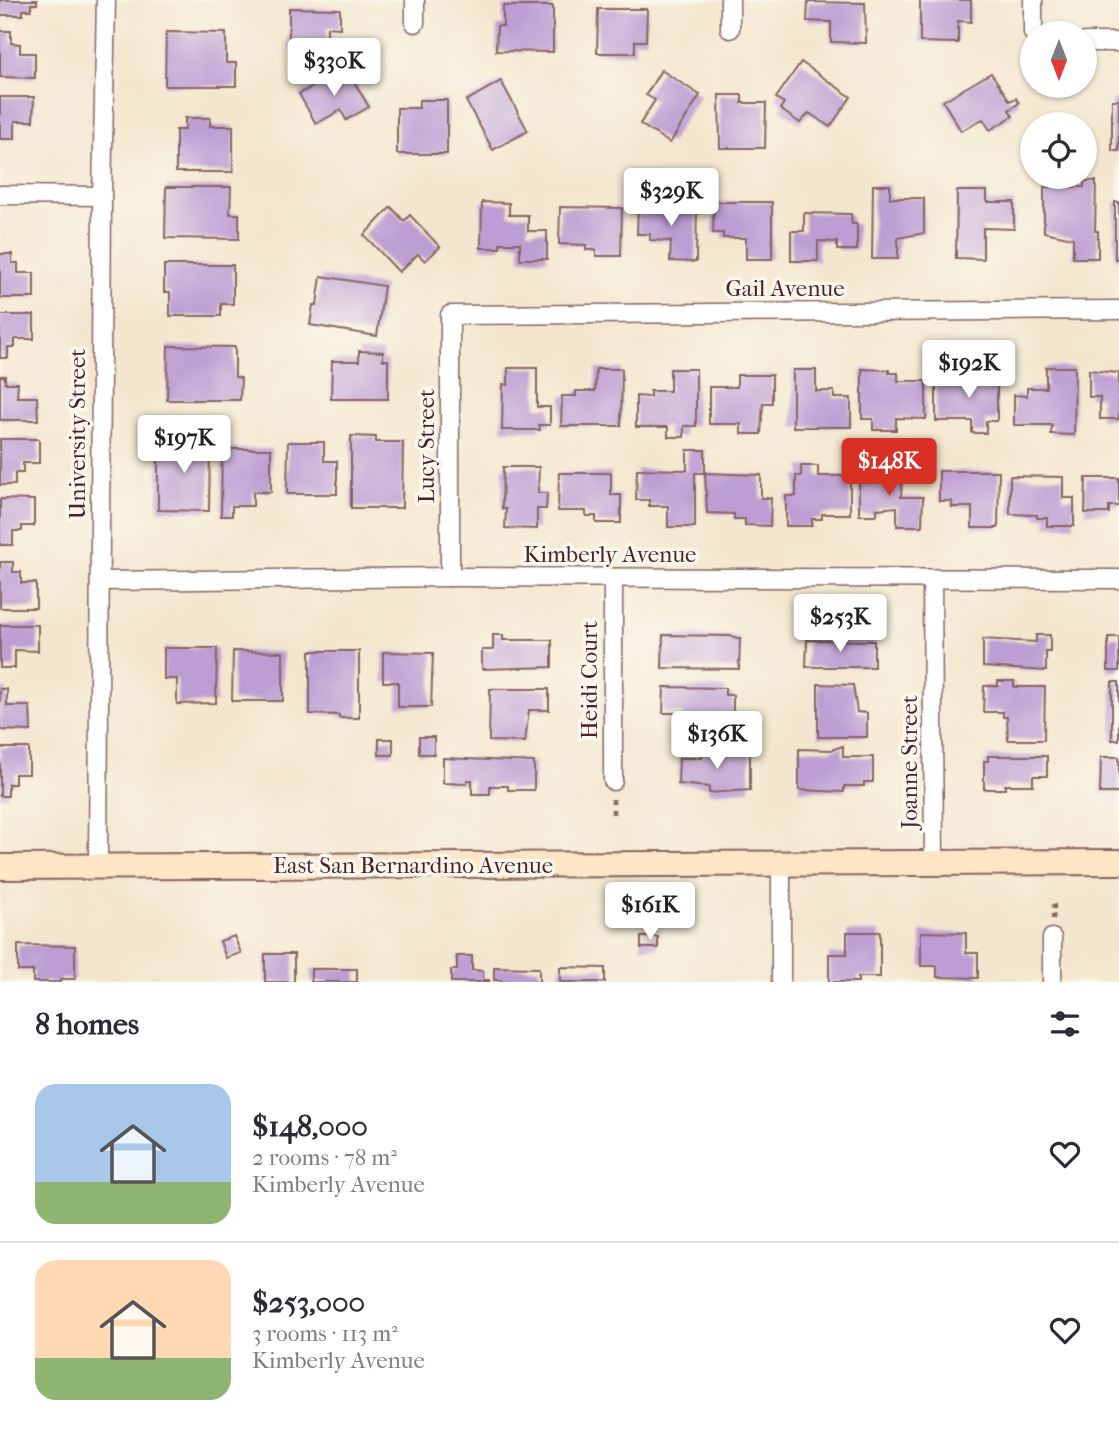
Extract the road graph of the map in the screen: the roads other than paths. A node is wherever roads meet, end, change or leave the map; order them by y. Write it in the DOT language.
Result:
graph roads {
  1 [pos="106,0"];
  2 [pos="415,0"];
  3 [pos="730,0"];
  4 [pos="1033,0"];
  5 [pos="1032,21"];
  6 [pos="415,23"];
  7 [pos="730,29"];
  8 [pos="1097,42"];
  9 [pos="1119,42"];
  10 [pos="0,195"];
  11 [pos="103,196"];
  12 [pos="1119,310"];
  13 [pos="450,314"];
  14 [pos="450,577"];
  15 [pos="613,579"];
  16 [pos="932,579"];
  17 [pos="1119,579"];
  18 [pos="101,581"];
  19 [pos="613,781"];
  20 [pos="934,862"];
  21 [pos="1119,862"];
  22 [pos="781,863"];
  23 [pos="0,867"];
  24 [pos="98,867"];
  25 [pos="1052,937"];
  26 [pos="781,982"];
  27 [pos="1052,982"];
  1 -- 11 [label="street, University Street"];
  2 -- 6 [label="street"];
  3 -- 7 [label="street"];
  4 -- 5 [label="street"];
  8 -- 9 [label="street"];
  10 -- 11 [label="street"];
  11 -- 18 [label="street, University Street"];
  12 -- 13 [label="street, Gail Avenue"];
  13 -- 14 [label="street, Lucy Street"];
  14 -- 15 [label="street, Kimberly Avenue"];
  14 -- 18 [label="street, Kimberly Avenue"];
  15 -- 16 [label="street, Kimberly Avenue"];
  15 -- 19 [label="street, Heidi Court"];
  16 -- 17 [label="street, Kimberly Avenue"];
  16 -- 20 [label="street, Joanne Street"];
  18 -- 24 [label="street, University Street"];
  20 -- 21 [label="street, East San Bernardino Avenue"];
  20 -- 22 [label="street, East San Bernardino Avenue"];
  22 -- 24 [label="street, East San Bernardino Avenue"];
  22 -- 26 [label="street"];
  23 -- 24 [label="street, East San Bernardino Avenue"];
  25 -- 27 [label="street"];
}
